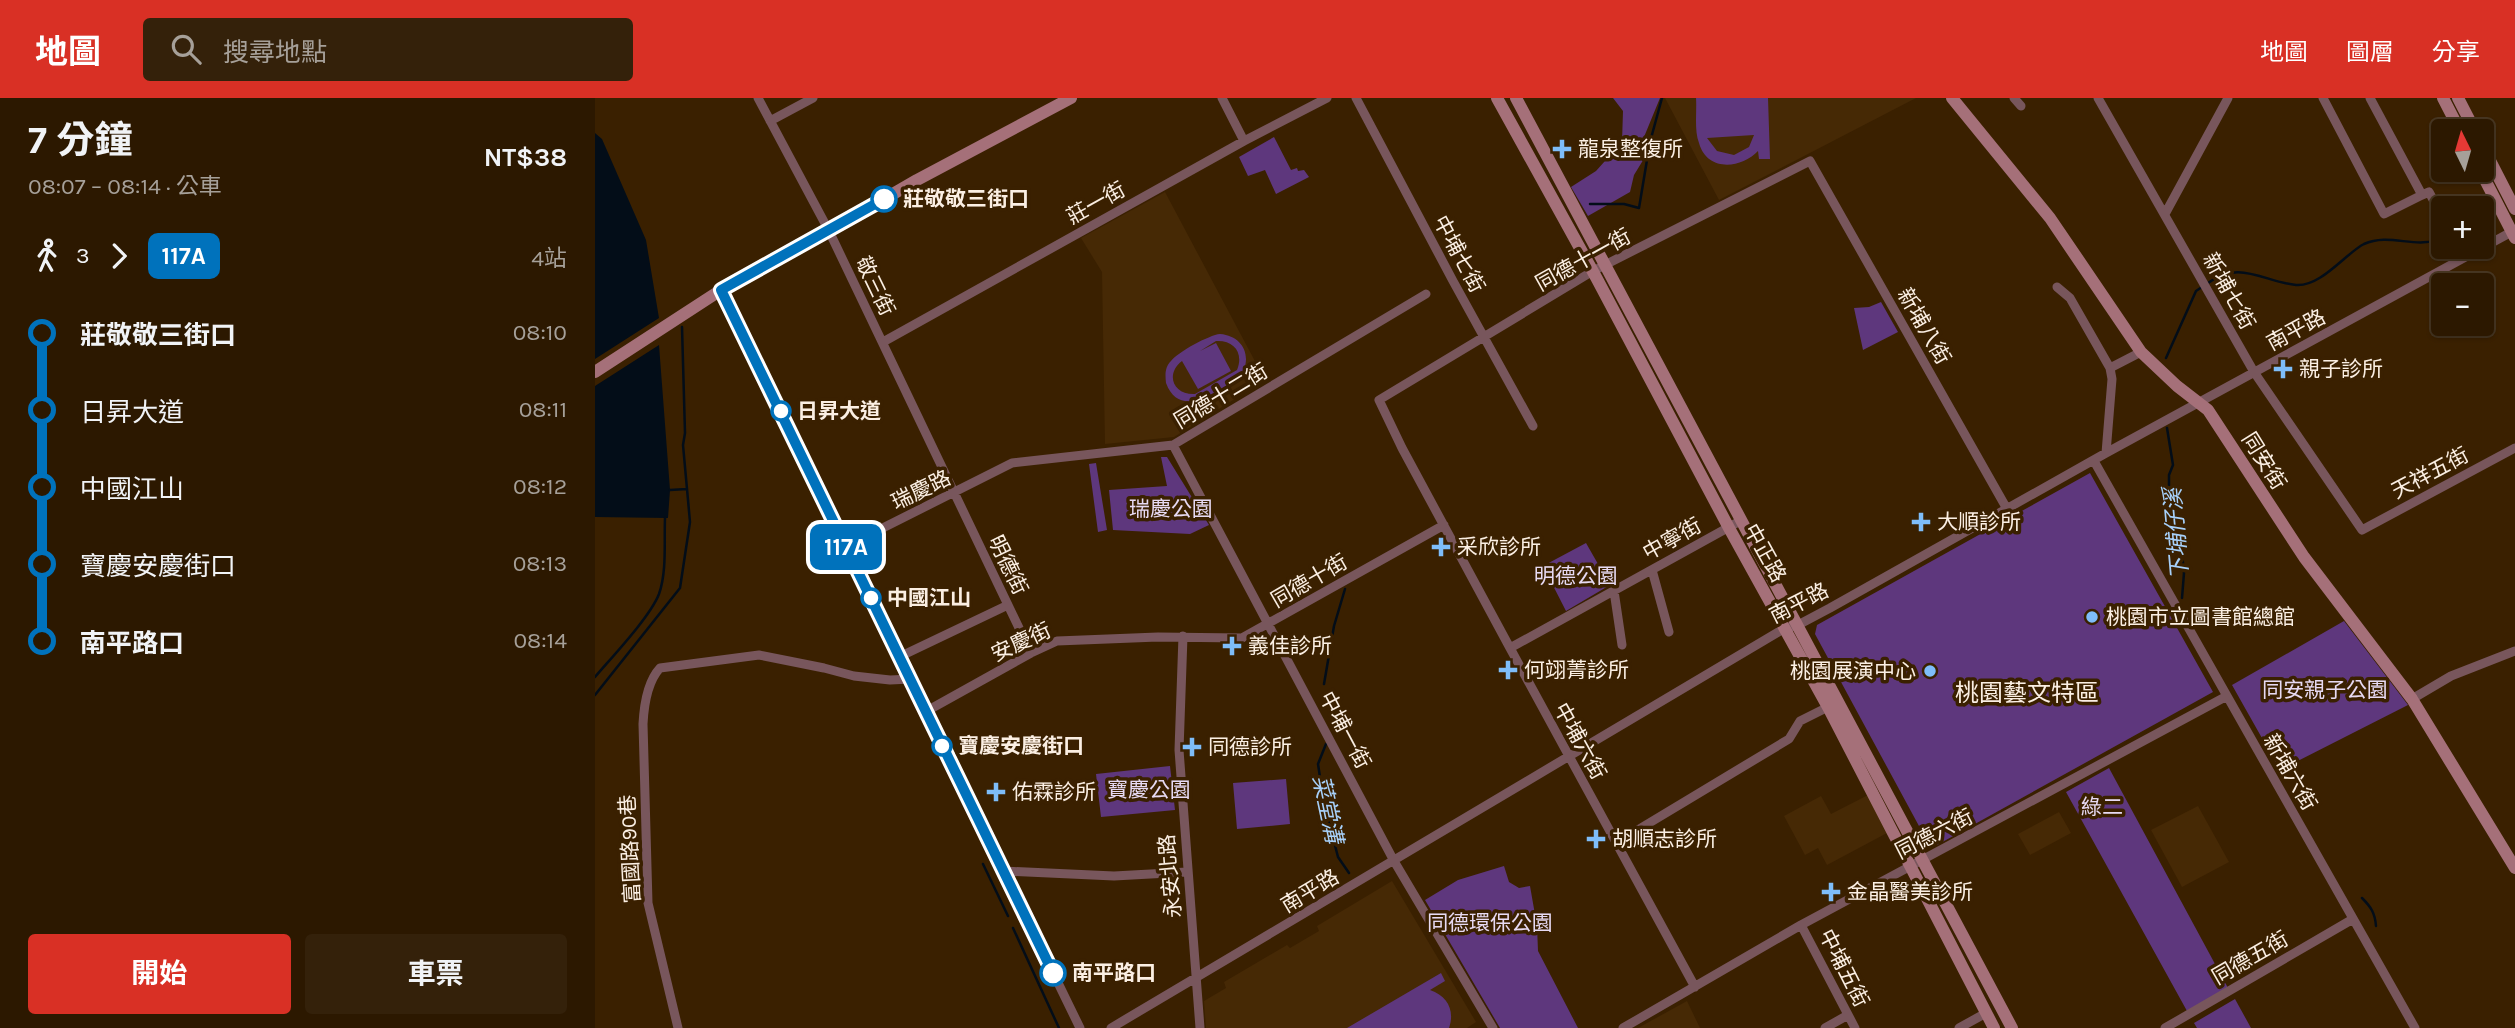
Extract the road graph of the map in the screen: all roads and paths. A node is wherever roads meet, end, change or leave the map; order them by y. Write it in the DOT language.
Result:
graph roads {
  1 [pos="758,98"];
  2 [pos="813,98"];
  3 [pos="1071,98"];
  4 [pos="1222,98"];
  5 [pos="1328,98"];
  6 [pos="1356,98"];
  7 [pos="1497,98"];
  8 [pos="1516,98"];
  9 [pos="1952,98"];
  10 [pos="2098,98"];
  11 [pos="2228,98"];
  12 [pos="2323,98"];
  13 [pos="2370,98"];
  14 [pos="2443,98"];
  15 [pos="2458,98"];
  16 [pos="2454,119"];
  17 [pos="2469,119"];
  18 [pos="770,121"];
  19 [pos="1244,141"];
  20 [pos="1810,161"];
  21 [pos="2494,169"];
  22 [pos="2486,182"];
  23 [pos="2422,195"];
  24 [pos="2431,196"];
  25 [pos="2515,209"];
  26 [pos="2165,214"];
  27 [pos="829,231"];
  28 [pos="2514,233"];
  29 [pos="2494,243"];
  30 [pos="2460,259"];
  31 [pos="1605,266"];
  32 [pos="1593,271"];
  33 [pos="2057,287"];
  34 [pos="721,290"];
  35 [pos="1426,294"];
  36 [pos="1484,338"];
  37 [pos="883,342"];
  38 [pos="2141,352"];
  39 [pos="2110,368"];
  40 [pos="595,372"];
  41 [pos="2254,372"];
  42 [pos="1379,400"];
  43 [pos="2199,402"];
  44 [pos="1533,426"];
  45 [pos="1173,445"];
  46 [pos="2515,448"];
  47 [pos="2106,453"];
  48 [pos="2094,461"];
  49 [pos="1012,463"];
  50 [pos="954,493"];
  51 [pos="2007,509"];
  52 [pos="1735,524"];
  53 [pos="1444,525"];
  54 [pos="2362,530"];
  55 [pos="845,547"];
  56 [pos="1652,570"];
  57 [pos="1614,591"];
  58 [pos="1008,605"];
  59 [pos="1268,625"];
  60 [pos="1792,627"];
  61 [pos="1669,632"];
  62 [pos="1184,636"];
  63 [pos="1622,645"];
  64 [pos="1510,648"];
  65 [pos="2515,651"];
  66 [pos="1031,653"];
  67 [pos="899,657"];
  68 [pos="911,680"];
  69 [pos="2227,696"];
  70 [pos="2411,699"];
  71 [pos="1828,707"];
  72 [pos="925,712"];
  73 [pos="1569,757"];
  74 [pos="1616,843"];
  75 [pos="1394,861"];
  76 [pos="1916,863"];
  77 [pos="2515,868"];
  78 [pos="1003,872"];
  79 [pos="1187,872"];
  80 [pos="2353,919"];
  81 [pos="1801,925"];
  82 [pos="1196,979"];
  83 [pos="1695,986"];
  84 [pos="1986,1013"];
  85 [pos="1848,1015"];
  86 [pos="678,1028"];
  87 [pos="1080,1028"];
  88 [pos="1111,1028"];
  89 [pos="1200,1028"];
  90 [pos="1493,1028"];
  91 [pos="1623,1028"];
  92 [pos="1825,1028"];
  93 [pos="1855,1028"];
  94 [pos="1959,1028"];
  95 [pos="1994,1028"];
  96 [pos="2012,1028"];
  97 [pos="2165,1028"];
  98 [pos="2415,1028"];
  1 -- 18 [label="street, 敬三街"];
  2 -- 18 [label="street"];
  3 -- 27 [label="street"];
  4 -- 19 [label="street"];
  5 -- 19 [label="street, 莊一街"];
  6 -- 36 [label="street, 中埔七街"];
  7 -- 32 [label="street, 中正路"];
  8 -- 31 [label="street, 中正路"];
  9 -- 38 [label="street, 同安街"];
  10 -- 26 [label="street, 新埔七街"];
  11 -- 26 [label="street"];
  12 -- 23 [label="street"];
  13 -- 23 [label="street"];
  14 -- 16 [label="street"];
  15 -- 17 [label="street"];
  18 -- 27 [label="street, 敬三街"];
  19 -- 37 [label="street, 莊一街"];
  20 -- 31 [label="street, 同德十一街"];
  20 -- 51 [label="street, 新埔八街"];
  21 -- 25 [label="street"];
  22 -- 28 [label="street"];
  23 -- 24 [label="street"];
  26 -- 41 [label="street, 新埔七街"];
  27 -- 34 [label="street"];
  27 -- 37 [label="street, 敬三街"];
  28 -- 29 [label="street, 南平路"];
  30 -- 41 [label="street, 南平路"];
  31 -- 32 [label="street, 同德十一街"];
  31 -- 52 [label="street, 中正路"];
  32 -- 36 [label="street, 同德十一街"];
  32 -- 52 [label="street, 中正路"];
  33 -- 39 [label="street"];
  34 -- 40 [label="street"];
  34 -- 55 [label="street"];
  35 -- 45 [label="street, 同德十二街"];
  36 -- 42 [label="street, 同德十一街"];
  36 -- 44 [label="street, 中埔七街"];
  37 -- 50 [label="street, 敬三街"];
  38 -- 39 [label="street"];
  38 -- 43 [label="street, 同安街"];
  39 -- 47 [label="street"];
  41 -- 43 [label="street, 南平路"];
  41 -- 54 [label="street, 新埔七街"];
  42 -- 53 [label="street, 中埔六街"];
  43 -- 47 [label="street, 南平路"];
  43 -- 70 [label="street, 同安街"];
  45 -- 49 [label="street, 同德十二街"];
  45 -- 59 [label="street, 中埔一街"];
  46 -- 54 [label="street, 天祥五街"];
  47 -- 48 [label="street, 南平路"];
  48 -- 51 [label="street, 南平路"];
  48 -- 69 [label="street, 新埔六街"];
  49 -- 50 [label="street, 瑞慶路"];
  50 -- 55 [label="street, 瑞慶路"];
  50 -- 58 [label="street, 明德街"];
  51 -- 60 [label="street, 南平路"];
  52 -- 56 [label="street, 中寧街"];
  52 -- 60 [label="street, 中正路"];
  53 -- 59 [label="street, 同德十街"];
  53 -- 64 [label="street, 中埔六街"];
  55 -- 67 [label="street"];
  56 -- 57 [label="street, 中寧街"];
  56 -- 61 [label="street"];
  57 -- 63 [label="street"];
  57 -- 64 [label="street, 中寧街"];
  58 -- 66 [label="street, 明德街"];
  58 -- 67 [label="street"];
  59 -- 62 [label="street, 同德十街"];
  59 -- 75 [label="street, 中埔一街"];
  60 -- 71 [label="street, 中正路"];
  60 -- 73 [label="street, 南平路"];
  60 -- 76 [label="street, 中正路"];
  62 -- 66 [label="street, 安慶街"];
  62 -- 79 [label="street, 永安北路"];
  64 -- 73 [label="street, 中埔六街"];
  65 -- 70 [label="street"];
  66 -- 72 [label="street, 安慶街"];
  67 -- 68 [label="street"];
  68 -- 72 [label="street"];
  68 -- 86 [label="street, 富國路90巷"];
  69 -- 76 [label="street, 同德六街"];
  69 -- 80 [label="street, 新埔六街"];
  70 -- 77 [label="street, 同安街"];
  71 -- 74 [label="street"];
  71 -- 76 [label="street, 中正路"];
  72 -- 78 [label="street"];
  73 -- 74 [label="street, 中埔六街"];
  73 -- 75 [label="street, 南平路"];
  74 -- 83 [label="street, 中埔六街"];
  75 -- 82 [label="street, 南平路"];
  75 -- 90 [label="street, 中埔一街"];
  76 -- 81 [label="street, 同德六街"];
  76 -- 84 [label="street, 中正路"];
  76 -- 96 [label="street, 中正路"];
  78 -- 79 [label="street"];
  78 -- 87 [label="street"];
  79 -- 82 [label="street, 永安北路"];
  80 -- 97 [label="street, 同德五街"];
  80 -- 98 [label="street, 新埔六街"];
  81 -- 83 [label="street, 同德六街"];
  81 -- 85 [label="street, 中埔五街"];
  82 -- 88 [label="street, 南平路"];
  82 -- 89 [label="street, 永安北路"];
  83 -- 91 [label="street, 同德六街"];
  84 -- 94 [label="street"];
  84 -- 95 [label="street, 中正路"];
  85 -- 92 [label="street"];
  85 -- 93 [label="street, 中埔五街"];
}
